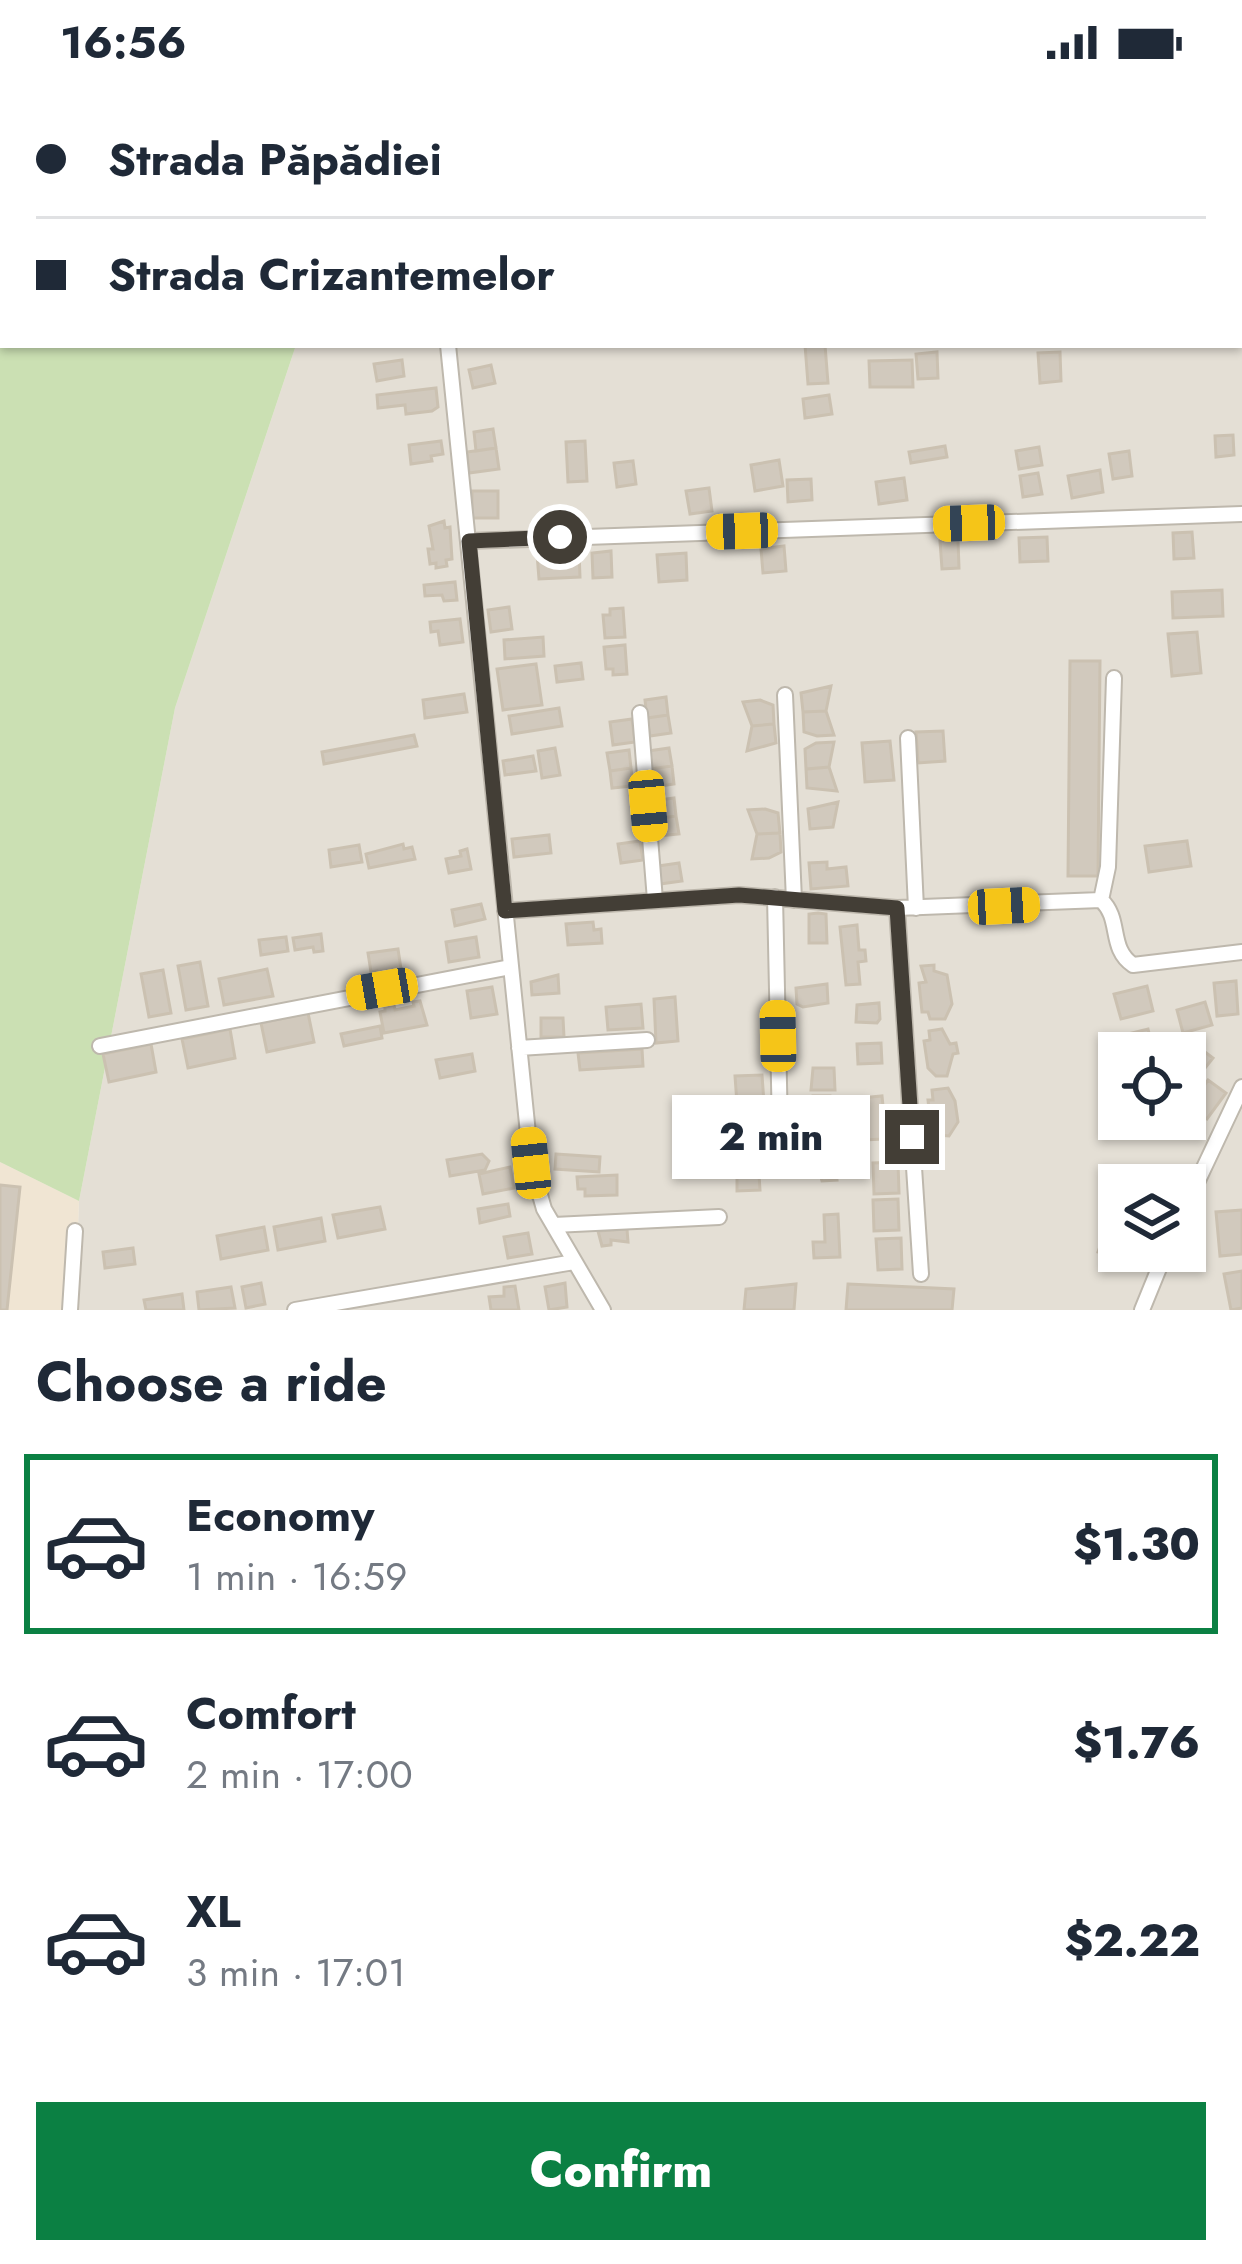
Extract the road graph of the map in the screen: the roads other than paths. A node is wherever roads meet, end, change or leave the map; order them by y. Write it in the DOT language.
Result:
graph roads {
  1 [pos="448,348"];
  2 [pos="1242,514"];
  3 [pos="469,541"];
  4 [pos="1114,677"];
  5 [pos="785,695"];
  6 [pos="640,713"];
  7 [pos="908,738"];
  8 [pos="775,897"];
  9 [pos="655,900"];
  10 [pos="794,900"];
  11 [pos="1101,900"];
  12 [pos="897,908"];
  13 [pos="916,908"];
  14 [pos="505,911"];
  15 [pos="1242,952"];
  16 [pos="510,967"];
  17 [pos="647,1040"];
  18 [pos="100,1046"];
  19 [pos="519,1048"];
  20 [pos="1242,1087"];
  21 [pos="780,1129"];
  22 [pos="1206,1164"];
  23 [pos="719,1217"];
  24 [pos="554,1225"];
  25 [pos="75,1231"];
  26 [pos="574,1262"];
  27 [pos="1157,1272"];
  28 [pos="921,1274"];
  29 [pos="70,1310"];
  30 [pos="295,1310"];
  31 [pos="603,1310"];
  32 [pos="1142,1310"];
  1 -- 3 [label="street"];
  2 -- 3 [label="street"];
  3 -- 14 [label="street"];
  4 -- 11 [label="street"];
  5 -- 10 [label="street"];
  6 -- 9 [label="street"];
  7 -- 13 [label="street"];
  8 -- 9 [label="street"];
  8 -- 10 [label="street"];
  8 -- 21 [label="street"];
  9 -- 14 [label="street"];
  10 -- 12 [label="street"];
  11 -- 13 [label="street"];
  11 -- 15 [label="street"];
  12 -- 13 [label="street"];
  12 -- 28 [label="street"];
  14 -- 16 [label="street"];
  16 -- 18 [label="street"];
  16 -- 19 [label="street"];
  17 -- 19 [label="street"];
  19 -- 24 [label="street"];
  20 -- 22 [label="street"];
  23 -- 24 [label="street"];
  24 -- 26 [label="street"];
  25 -- 29 [label="street"];
  26 -- 30 [label="street"];
  26 -- 31 [label="street"];
  27 -- 32 [label="street"];
}
